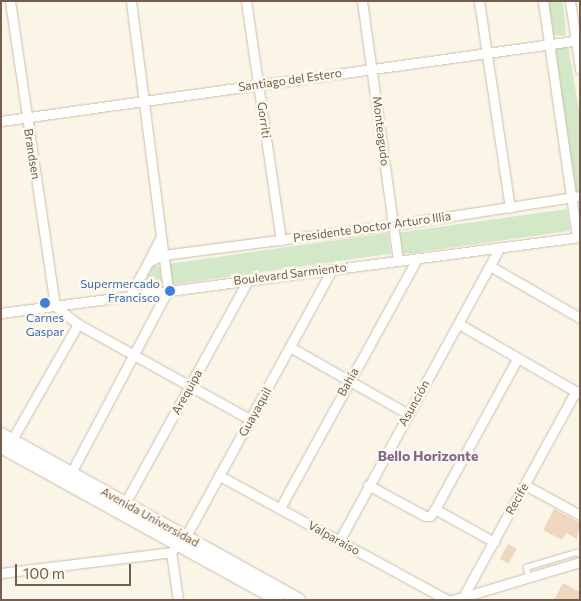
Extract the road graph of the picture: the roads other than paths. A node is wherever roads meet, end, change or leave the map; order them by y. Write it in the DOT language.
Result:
graph roads {
  1 [pos="10,1"];
  2 [pos="131,1"];
  3 [pos="246,1"];
  4 [pos="362,1"];
  5 [pos="479,1"];
  6 [pos="543,1"];
  7 [pos="570,1"];
  8 [pos="578,41"];
  9 [pos="550,45"];
  10 [pos="486,54"];
  11 [pos="372,69"];
  12 [pos="580,69"];
  13 [pos="259,84"];
  14 [pos="145,101"];
  15 [pos="26,118"];
  16 [pos="1,121"];
  17 [pos="576,197"];
  18 [pos="510,208"];
  19 [pos="393,225"];
  20 [pos="161,237"];
  21 [pos="578,237"];
  22 [pos="281,240"];
  23 [pos="500,247"];
  24 [pos="163,255"];
  25 [pos="418,258"];
  26 [pos="398,260"];
  27 [pos="148,262"];
  28 [pos="490,266"];
  29 [pos="332,269"];
  30 [pos="248,280"];
  31 [pos="168,290"];
  32 [pos="130,295"];
  33 [pos="56,306"];
  34 [pos="1,313"];
  35 [pos="580,318"];
  36 [pos="78,324"];
  37 [pos="458,324"];
  38 [pos="290,347"];
  39 [pos="133,356"];
  40 [pos="517,359"];
  41 [pos="348,380"];
  42 [pos="190,386"];
  43 [pos="578,393"];
  44 [pos="408,414"];
  45 [pos="251,420"];
  46 [pos="5,443"];
  47 [pos="71,473"];
  48 [pos="220,476"];
  49 [pos="525,485"];
  50 [pos="368,486"];
  51 [pos="124,503"];
  52 [pos="280,508"];
  53 [pos="435,509"];
  54 [pos="580,515"];
  55 [pos="339,541"];
  56 [pos="494,542"];
  57 [pos="178,544"];
  58 [pos="580,554"];
  59 [pos="580,562"];
  60 [pos="1,573"];
  61 [pos="528,578"];
  62 [pos="280,597"];
  63 [pos="463,597"];
  64 [pos="178,600"];
  65 [pos="300,600"];
  66 [pos="447,600"];
  67 [pos="452,600"];
  1 -- 15 [label="street, Brandsen"];
  2 -- 14 [label="street"];
  3 -- 13 [label="street, Gorriti"];
  4 -- 11 [label="street, Monteagudo"];
  5 -- 10 [label="street"];
  6 -- 9 [label="street"];
  7 -- 8 [label="street"];
  8 -- 9 [label="street, Santiago del Estero"];
  8 -- 12 [label="street"];
  9 -- 10 [label="street, Santiago del Estero"];
  9 -- 17 [label="street"];
  10 -- 11 [label="street, Santiago del Estero"];
  10 -- 18 [label="street"];
  11 -- 13 [label="street, Santiago del Estero"];
  11 -- 19 [label="street, Monteagudo"];
  13 -- 14 [label="street, Santiago del Estero"];
  13 -- 22 [label="street, Gorriti"];
  14 -- 15 [label="street, Santiago del Estero"];
  14 -- 20 [label="street"];
  15 -- 16 [label="street, Santiago del Estero"];
  15 -- 33 [label="street, Brandsen"];
  17 -- 18 [label="street, Presidente Doctor Arturo Illia"];
  17 -- 21 [label="street"];
  18 -- 19 [label="street, Presidente Doctor Arturo Illia"];
  19 -- 22 [label="street, Presidente Doctor Arturo Illia"];
  19 -- 26 [label="street, Monteagudo"];
  20 -- 24 [label="street"];
  20 -- 27 [label="street"];
  21 -- 23 [label="street, Boulevard Sarmiento"];
  22 -- 24 [label="street, Presidente Doctor Arturo Illia"];
  23 -- 25 [label="street, Boulevard Sarmiento"];
  23 -- 28 [label="street, Asunción"];
  24 -- 27 [label="street, Presidente Doctor Arturo Illia"];
  24 -- 31 [label="street"];
  25 -- 26 [label="street, Boulevard Sarmiento"];
  25 -- 41 [label="street, Bahía"];
  26 -- 29 [label="street, Boulevard Sarmiento"];
  27 -- 32 [label="street"];
  28 -- 35 [label="street"];
  28 -- 37 [label="street, Asunción"];
  29 -- 30 [label="street, Boulevard Sarmiento"];
  29 -- 38 [label="street, Guayaquil"];
  30 -- 31 [label="street, Boulevard Sarmiento"];
  30 -- 42 [label="street, Arequipa"];
  31 -- 32 [label="street, Boulevard Sarmiento"];
  31 -- 39 [label="street"];
  32 -- 33 [label="street, Boulevard Sarmiento"];
  33 -- 34 [label="street, Boulevard Sarmiento"];
  33 -- 36 [label="street"];
  36 -- 39 [label="street"];
  36 -- 46 [label="street"];
  37 -- 40 [label="street"];
  37 -- 44 [label="street, Asunción"];
  38 -- 41 [label="street"];
  38 -- 45 [label="street, Guayaquil"];
  39 -- 42 [label="street"];
  39 -- 47 [label="street"];
  40 -- 43 [label="street"];
  40 -- 53 [label="street"];
  41 -- 44 [label="street"];
  41 -- 52 [label="street, Bahía"];
  42 -- 45 [label="street"];
  42 -- 51 [label="street, Arequipa"];
  43 -- 49 [label="street, Recife"];
  44 -- 50 [label="street, Asunción"];
  45 -- 48 [label="street, Guayaquil"];
  46 -- 47 [label="main road, Avenida Universidad"];
  46 -- 57 [label="main road, Avenida Universidad"];
  47 -- 51 [label="main road, Avenida Universidad"];
  48 -- 52 [label="street, Valparaiso"];
  48 -- 57 [label="street, Guayaquil"];
  49 -- 54 [label="street"];
  49 -- 56 [label="street, Recife"];
  50 -- 53 [label="street"];
  50 -- 55 [label="street, Asunción"];
  51 -- 57 [label="main road, Avenida Universidad"];
  52 -- 55 [label="street, Valparaiso"];
  53 -- 56 [label="street"];
  55 -- 66 [label="street, Valparaiso"];
  56 -- 63 [label="street, Recife"];
  57 -- 60 [label="street"];
  57 -- 62 [label="main road, Avenida Universidad"];
  57 -- 64 [label="street"];
  58 -- 61 [label="lane"];
  59 -- 61 [label="street"];
  61 -- 63 [label="street"];
  62 -- 65 [label="main road, Avenida Universidad"];
  63 -- 67 [label="street"];
}
